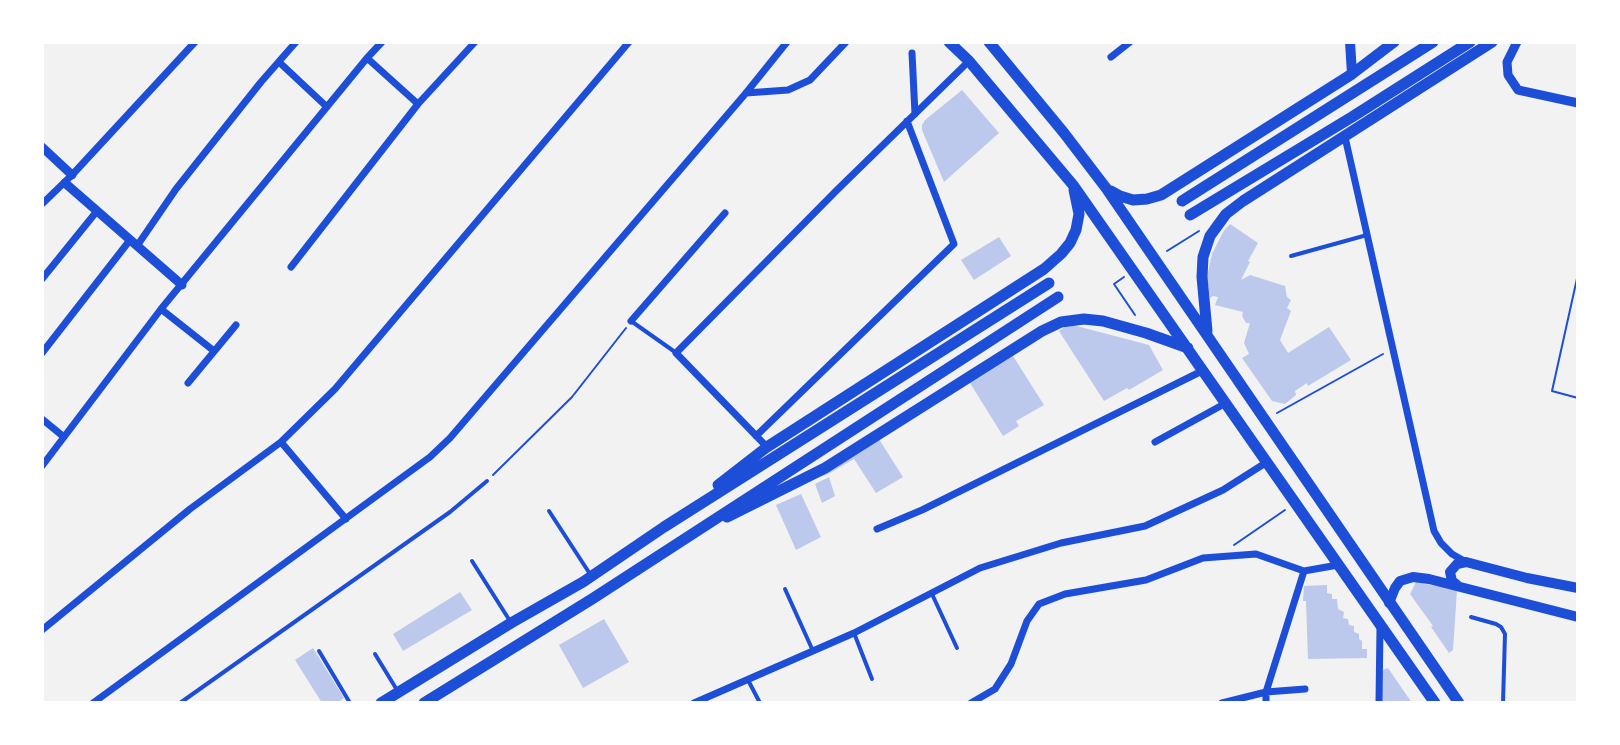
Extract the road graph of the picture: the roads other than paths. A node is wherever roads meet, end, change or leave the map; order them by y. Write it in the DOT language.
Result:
graph roads {
  1 [pos="195,42"];
  2 [pos="296,42"];
  3 [pos="382,42"];
  4 [pos="475,42"];
  5 [pos="629,42"];
  6 [pos="787,42"];
  7 [pos="846,42"];
  8 [pos="949,42"];
  9 [pos="989,42"];
  10 [pos="1130,42"];
  11 [pos="1350,42"];
  12 [pos="1394,42"];
  13 [pos="1433,42"];
  14 [pos="1470,42"];
  15 [pos="1492,42"];
  16 [pos="1517,42"];
  17 [pos="912,53"];
  18 [pos="1111,57"];
  19 [pos="367,58"];
  20 [pos="969,61"];
  21 [pos="279,62"];
  22 [pos="1352,74"];
  23 [pos="746,93"];
  24 [pos="1578,103"];
  25 [pos="418,104"];
  26 [pos="327,107"];
  27 [pos="915,114"];
  28 [pos="907,121"];
  29 [pos="1345,137"];
  30 [pos="42,147"];
  31 [pos="68,179"];
  32 [pos="1073,185"];
  33 [pos="1106,188"];
  34 [pos="1182,201"];
  35 [pos="42,204"];
  36 [pos="97,211"];
  37 [pos="725,213"];
  38 [pos="1190,215"];
  39 [pos="1367,235"];
  40 [pos="134,243"];
  41 [pos="1291,256"];
  42 [pos="291,267"];
  43 [pos="42,279"];
  44 [pos="1049,283"];
  45 [pos="182,285"];
  46 [pos="1058,297"];
  47 [pos="161,309"];
  48 [pos="631,321"];
  49 [pos="236,325"];
  50 [pos="1207,335"];
  51 [pos="1188,348"];
  52 [pos="214,351"];
  53 [pos="42,353"];
  54 [pos="676,353"];
  55 [pos="1204,370"];
  56 [pos="188,383"];
  57 [pos="1226,403"];
  58 [pos="42,419"];
  59 [pos="756,436"];
  60 [pos="64,437"];
  61 [pos="281,442"];
  62 [pos="1155,442"];
  63 [pos="767,447"];
  64 [pos="1267,462"];
  65 [pos="42,466"];
  66 [pos="487,481"];
  67 [pos="549,511"];
  68 [pos="346,519"];
  69 [pos="664,527"];
  70 [pos="877,529"];
  71 [pos="673,545"];
  72 [pos="472,561"];
  73 [pos="1466,562"];
  74 [pos="1338,565"];
  75 [pos="1304,571"];
  76 [pos="591,576"];
  77 [pos="1458,587"];
  78 [pos="1578,588"];
  79 [pos="785,589"];
  80 [pos="932,594"];
  81 [pos="1389,603"];
  82 [pos="1471,617"];
  83 [pos="1578,617"];
  84 [pos="511,623"];
  85 [pos="1380,625"];
  86 [pos="42,630"];
  87 [pos="854,633"];
  88 [pos="957,648"];
  89 [pos="319,651"];
  90 [pos="813,651"];
  91 [pos="375,654"];
  92 [pos="872,679"];
  93 [pos="748,680"];
  94 [pos="1305,689"];
  95 [pos="398,692"];
  96 [pos="1266,692"];
  97 [pos="93,703"];
  98 [pos="180,703"];
  99 [pos="350,703"];
  100 [pos="381,703"];
  101 [pos="424,703"];
  102 [pos="694,703"];
  103 [pos="760,703"];
  104 [pos="971,703"];
  105 [pos="1222,703"];
  106 [pos="1266,703"];
  107 [pos="1379,703"];
  108 [pos="1435,703"];
  109 [pos="1459,703"];
  110 [pos="1503,703"];
  1 -- 31 [label="street"];
  2 -- 21 [label="street"];
  3 -- 19 [label="street"];
  4 -- 25 [label="street"];
  5 -- 61 [label="street"];
  6 -- 23 [label="street"];
  7 -- 23 [label="street"];
  8 -- 20 [label="main road"];
  9 -- 33 [label="main road"];
  10 -- 18 [label="street"];
  11 -- 22 [label="main road"];
  12 -- 22 [label="main road"];
  13 -- 34 [label="main road"];
  14 -- 38 [label="main road"];
  15 -- 29 [label="main road"];
  16 -- 24 [label="street"];
  17 -- 27 [label="street"];
  19 -- 25 [label="street"];
  19 -- 26 [label="street"];
  20 -- 27 [label="street"];
  20 -- 32 [label="main road"];
  21 -- 26 [label="street"];
  21 -- 40 [label="street"];
  22 -- 33 [label="main road"];
  23 -- 68 [label="street"];
  25 -- 42 [label="street"];
  26 -- 45 [label="street"];
  27 -- 28 [label="street"];
  28 -- 54 [label="street"];
  28 -- 59 [label="street"];
  29 -- 39 [label="street"];
  29 -- 50 [label="main road"];
  30 -- 31 [label="street"];
  31 -- 35 [label="street"];
  31 -- 36 [label="street"];
  32 -- 51 [label="main road"];
  32 -- 63 [label="main road"];
  33 -- 50 [label="main road"];
  36 -- 40 [label="street"];
  36 -- 43 [label="street"];
  37 -- 48 [label="street"];
  39 -- 41 [label="lane"];
  39 -- 73 [label="street"];
  40 -- 45 [label="street"];
  40 -- 53 [label="street"];
  44 -- 69 [label="main road"];
  45 -- 47 [label="street"];
  46 -- 71 [label="main road"];
  47 -- 52 [label="street"];
  47 -- 60 [label="street"];
  48 -- 54 [label="lane"];
  49 -- 52 [label="street"];
  50 -- 81 [label="main road"];
  51 -- 55 [label="main road"];
  51 -- 71 [label="main road"];
  52 -- 56 [label="street"];
  54 -- 59 [label="street"];
  55 -- 57 [label="main road"];
  55 -- 70 [label="street"];
  57 -- 62 [label="street"];
  57 -- 64 [label="main road"];
  58 -- 60 [label="street"];
  59 -- 63 [label="street"];
  60 -- 65 [label="street"];
  61 -- 68 [label="street"];
  61 -- 86 [label="street"];
  63 -- 69 [label="main road"];
  64 -- 74 [label="main road"];
  64 -- 80 [label="street"];
  66 -- 98 [label="lane"];
  67 -- 76 [label="lane"];
  68 -- 97 [label="street"];
  69 -- 76 [label="main road"];
  71 -- 101 [label="main road"];
  72 -- 84 [label="lane"];
  73 -- 77 [label="main road"];
  73 -- 78 [label="main road"];
  74 -- 75 [label="street"];
  74 -- 85 [label="main road"];
  75 -- 96 [label="street"];
  75 -- 104 [label="street"];
  76 -- 84 [label="main road"];
  77 -- 81 [label="main road"];
  77 -- 83 [label="main road"];
  79 -- 90 [label="lane"];
  80 -- 87 [label="street"];
  80 -- 88 [label="lane"];
  81 -- 109 [label="main road"];
  82 -- 110 [label="lane"];
  84 -- 95 [label="main road"];
  85 -- 107 [label="street"];
  85 -- 108 [label="main road"];
  87 -- 90 [label="street"];
  87 -- 92 [label="lane"];
  89 -- 99 [label="lane"];
  90 -- 93 [label="street"];
  91 -- 95 [label="lane"];
  93 -- 102 [label="street"];
  93 -- 103 [label="lane"];
  94 -- 96 [label="street"];
  95 -- 100 [label="main road"];
  96 -- 105 [label="street"];
  96 -- 106 [label="street"];
}
